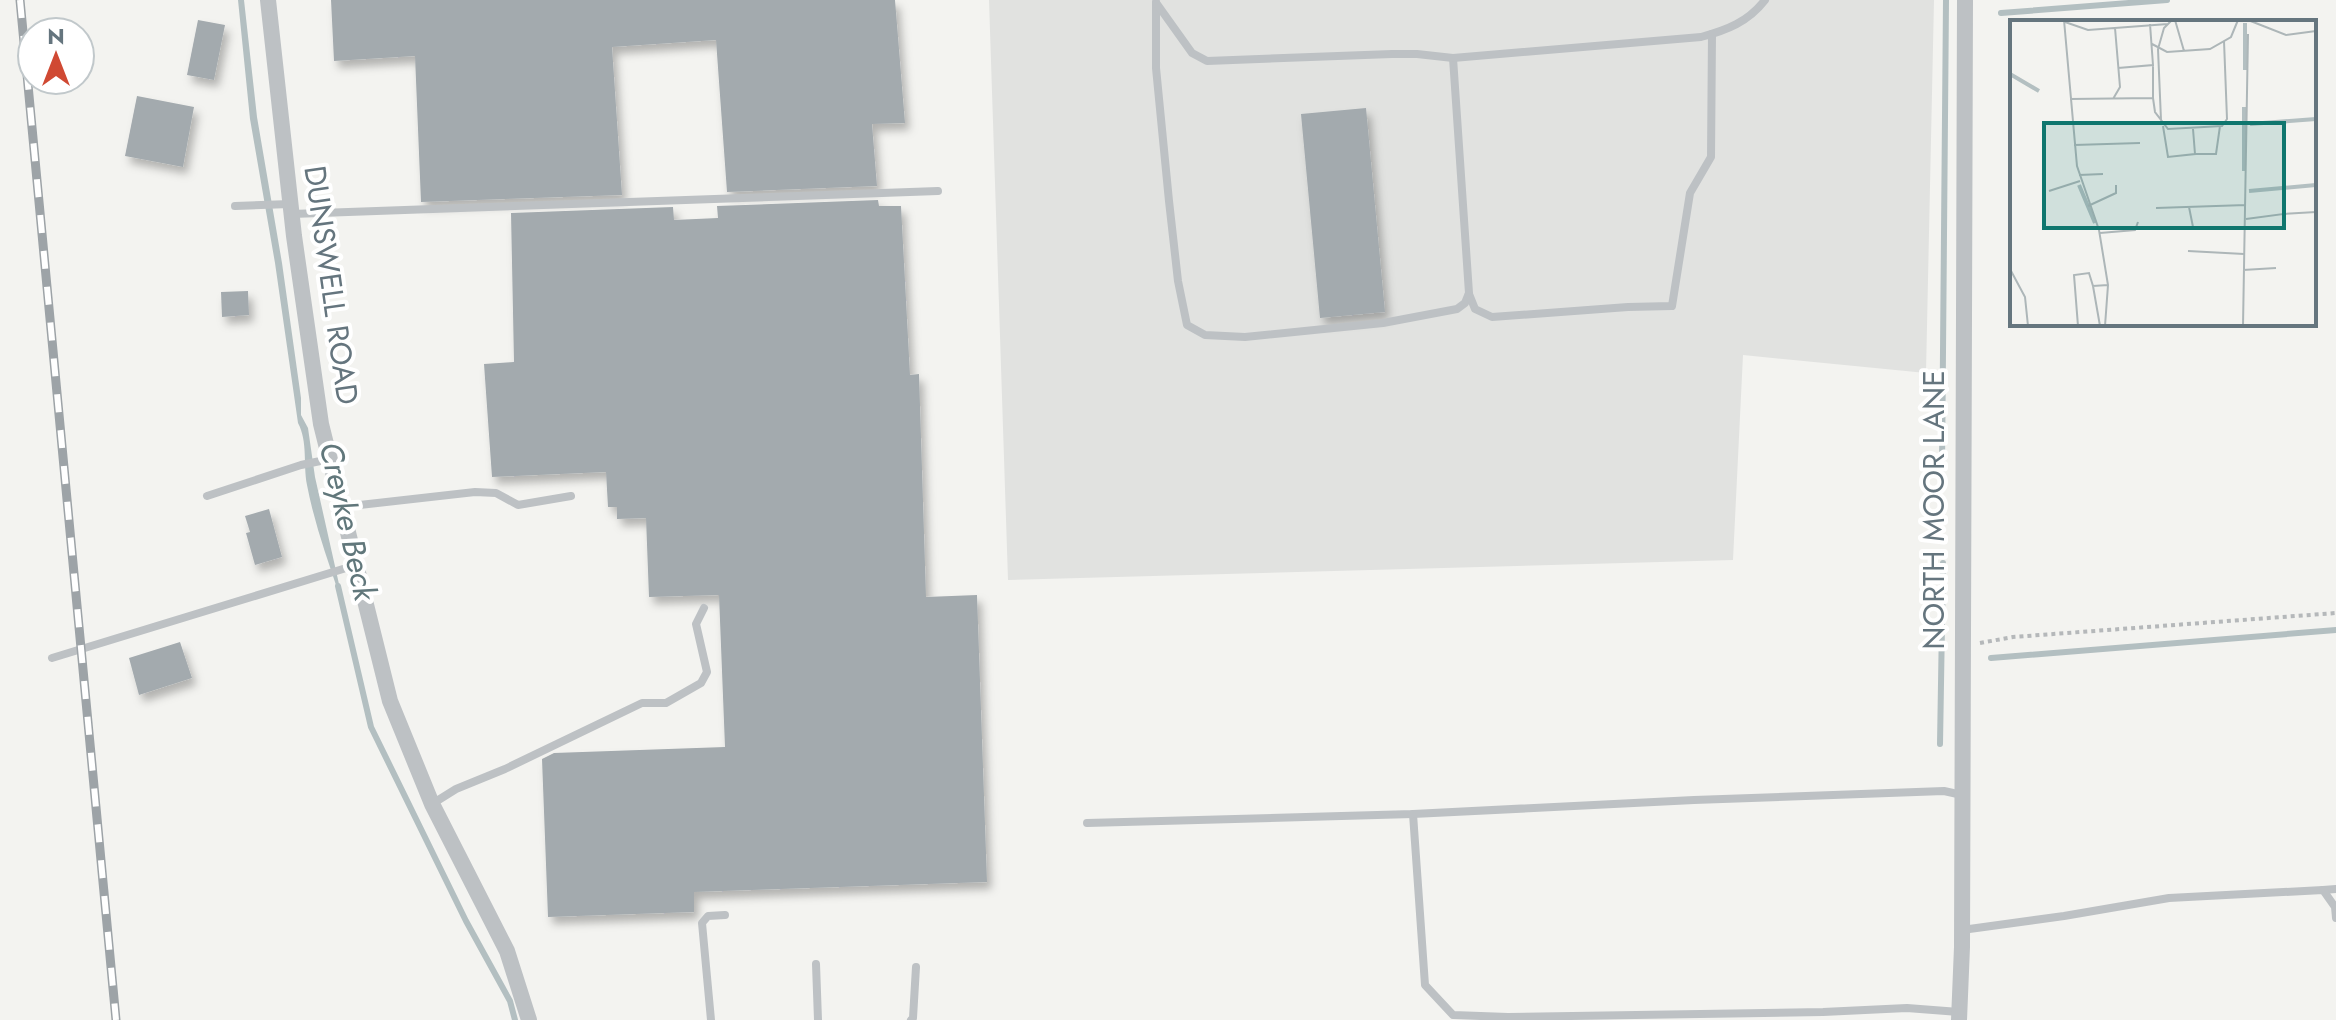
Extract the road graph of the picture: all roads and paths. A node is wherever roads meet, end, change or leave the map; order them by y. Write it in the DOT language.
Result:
graph roads {
  1 [pos="268,0"];
  2 [pos="1765,0"];
  3 [pos="1965,0"];
  4 [pos="1155,1"];
  5 [pos="1712,34"];
  6 [pos="1453,58"];
  7 [pos="938,191"];
  8 [pos="235,206"];
  9 [pos="286,208"];
  10 [pos="1469,293"];
  11 [pos="324,460"];
  12 [pos="207,496"];
  13 [pos="571,496"];
  14 [pos="342,507"];
  15 [pos="349,567"];
  16 [pos="704,608"];
  17 [pos="2336,613"];
  18 [pos="1962,646"];
  19 [pos="52,658"];
  20 [pos="1962,796"];
  21 [pos="432,804"];
  22 [pos="1413,814"];
  23 [pos="1087,823"];
  24 [pos="2336,889"];
  25 [pos="2323,890"];
  26 [pos="725,915"];
  27 [pos="2336,918"];
  28 [pos="1962,930"];
  29 [pos="816,964"];
  30 [pos="916,967"];
  31 [pos="1959,1016"];
  32 [pos="529,1020"];
  33 [pos="711,1020"];
  34 [pos="818,1020"];
  35 [pos="911,1020"];
  1 -- 9 [label="street, DUNSWELL ROAD"];
  2 -- 5 [label="lane"];
  3 -- 18 [label="street, NORTH MOOR LANE"];
  4 -- 6 [label="lane"];
  4 -- 10 [label="lane"];
  5 -- 6 [label="lane"];
  5 -- 10 [label="lane"];
  6 -- 10 [label="lane"];
  7 -- 9 [label="lane"];
  8 -- 9 [label="lane"];
  9 -- 11 [label="street, DUNSWELL ROAD"];
  11 -- 12 [label="lane"];
  11 -- 14 [label="street, DUNSWELL ROAD"];
  13 -- 14 [label="lane"];
  14 -- 15 [label="street, DUNSWELL ROAD"];
  15 -- 19 [label="lane"];
  15 -- 21 [label="street, DUNSWELL ROAD"];
  16 -- 21 [label="lane"];
  17 -- 18 [label="path"];
  18 -- 20 [label="street, NORTH MOOR LANE"];
  20 -- 22 [label="lane"];
  20 -- 28 [label="street, NORTH MOOR LANE"];
  21 -- 32 [label="street, DUNSWELL ROAD"];
  22 -- 23 [label="lane"];
  22 -- 31 [label="lane"];
  24 -- 25 [label="lane"];
  25 -- 27 [label="lane"];
  25 -- 28 [label="lane"];
  26 -- 33 [label="lane"];
  28 -- 31 [label="street, NORTH MOOR LANE"];
  29 -- 34 [label="lane"];
  30 -- 35 [label="lane"];
}
